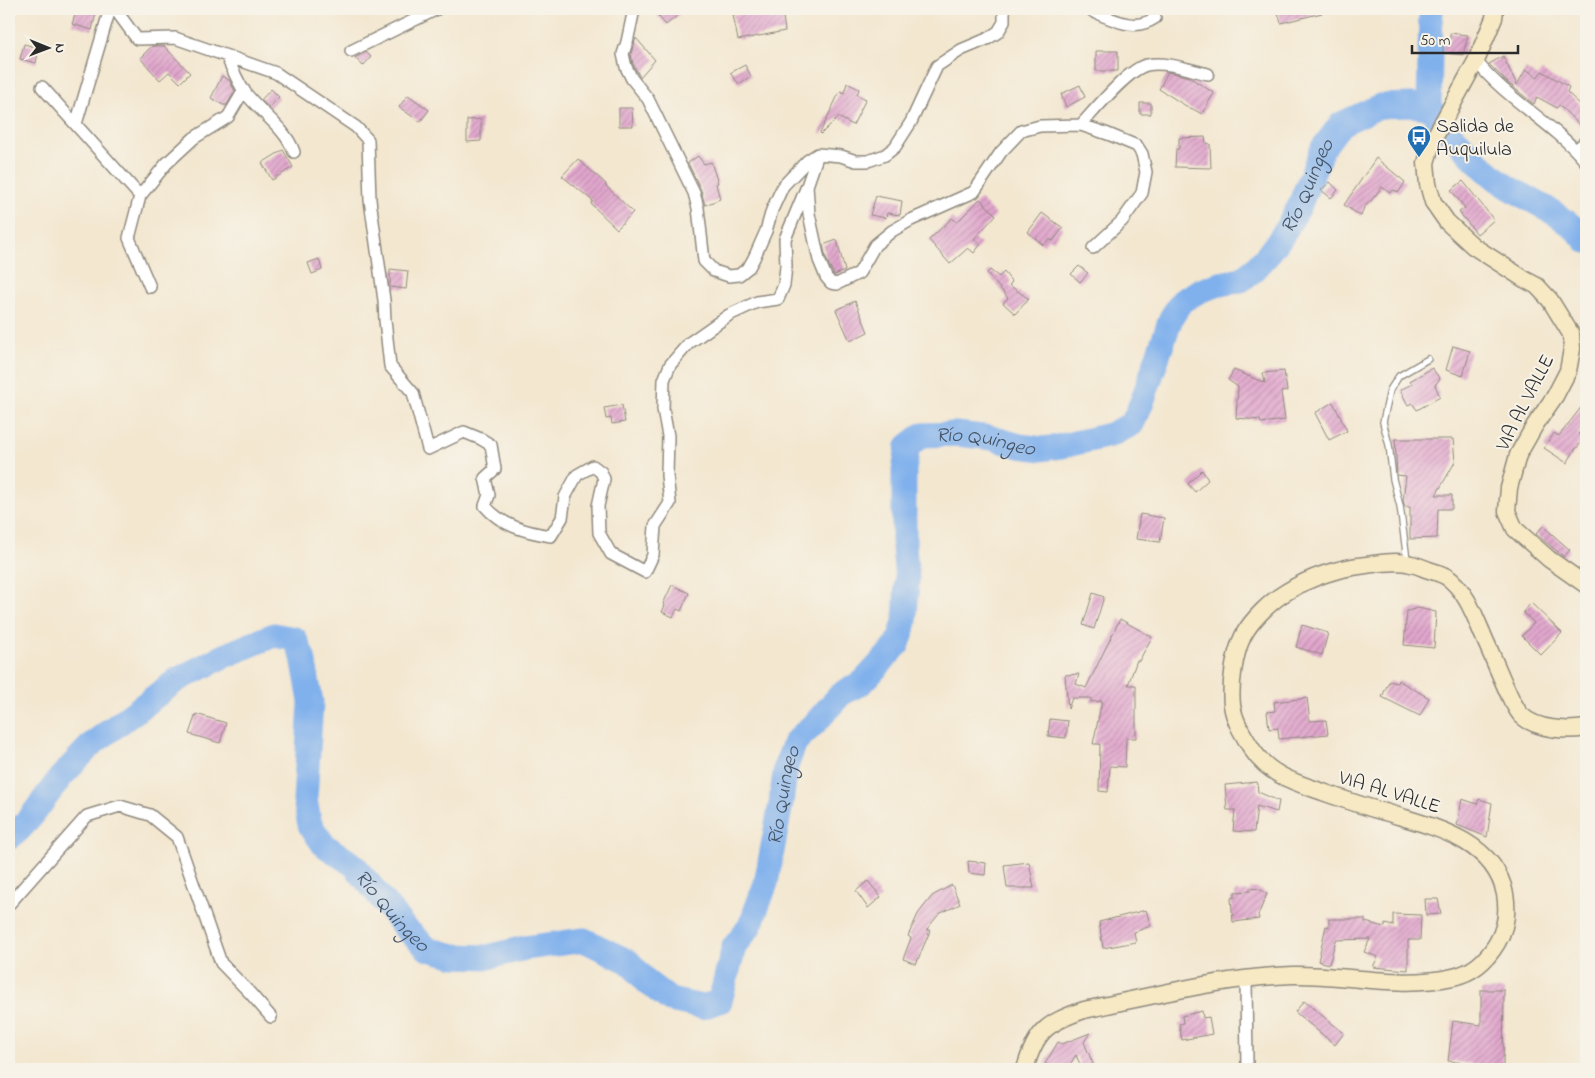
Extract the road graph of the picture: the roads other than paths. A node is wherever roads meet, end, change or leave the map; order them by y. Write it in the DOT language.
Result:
graph roads {
  1 [pos="110,9"];
  2 [pos="115,9"];
  3 [pos="437,9"];
  4 [pos="636,9"];
  5 [pos="1004,9"];
  6 [pos="1090,9"];
  7 [pos="1154,9"];
  8 [pos="1495,9"];
  9 [pos="351,51"];
  10 [pos="226,56"];
  11 [pos="1474,66"];
  12 [pos="1208,74"];
  13 [pos="42,87"];
  14 [pos="244,90"];
  15 [pos="76,124"];
  16 [pos="1081,125"];
  17 [pos="1586,141"];
  18 [pos="1576,150"];
  19 [pos="294,152"];
  20 [pos="818,154"];
  21 [pos="1586,162"];
  22 [pos="807,186"];
  23 [pos="140,196"];
  24 [pos="1093,248"];
  25 [pos="150,287"];
  26 [pos="1428,359"];
  27 [pos="1408,562"];
  28 [pos="1586,586"];
  29 [pos="1586,728"];
  30 [pos="9,904"];
  31 [pos="1246,978"];
  32 [pos="271,1017"];
  33 [pos="1025,1069"];
  34 [pos="1247,1069"];
  1 -- 15 [label="street"];
  2 -- 10 [label="street"];
  3 -- 9 [label="street"];
  4 -- 20 [label="street"];
  5 -- 20 [label="street"];
  6 -- 7 [label="street"];
  8 -- 11 [label="main road, VIA AL VALLE"];
  10 -- 14 [label="street"];
  10 -- 22 [label="street"];
  11 -- 18 [label="street"];
  11 -- 28 [label="main road, VIA AL VALLE"];
  12 -- 16 [label="street"];
  13 -- 15 [label="street"];
  14 -- 19 [label="street"];
  14 -- 23 [label="street"];
  15 -- 23 [label="street"];
  16 -- 22 [label="street"];
  16 -- 24 [label="street"];
  17 -- 18 [label="street"];
  18 -- 21 [label="street"];
  20 -- 22 [label="street"];
  23 -- 25 [label="street"];
  26 -- 27 [label="lane"];
  27 -- 29 [label="main road, VIA AL VALLE"];
  27 -- 31 [label="main road, VIA AL VALLE"];
  30 -- 32 [label="street"];
  31 -- 33 [label="main road, VIA AL VALLE"];
  31 -- 34 [label="street"];
}
